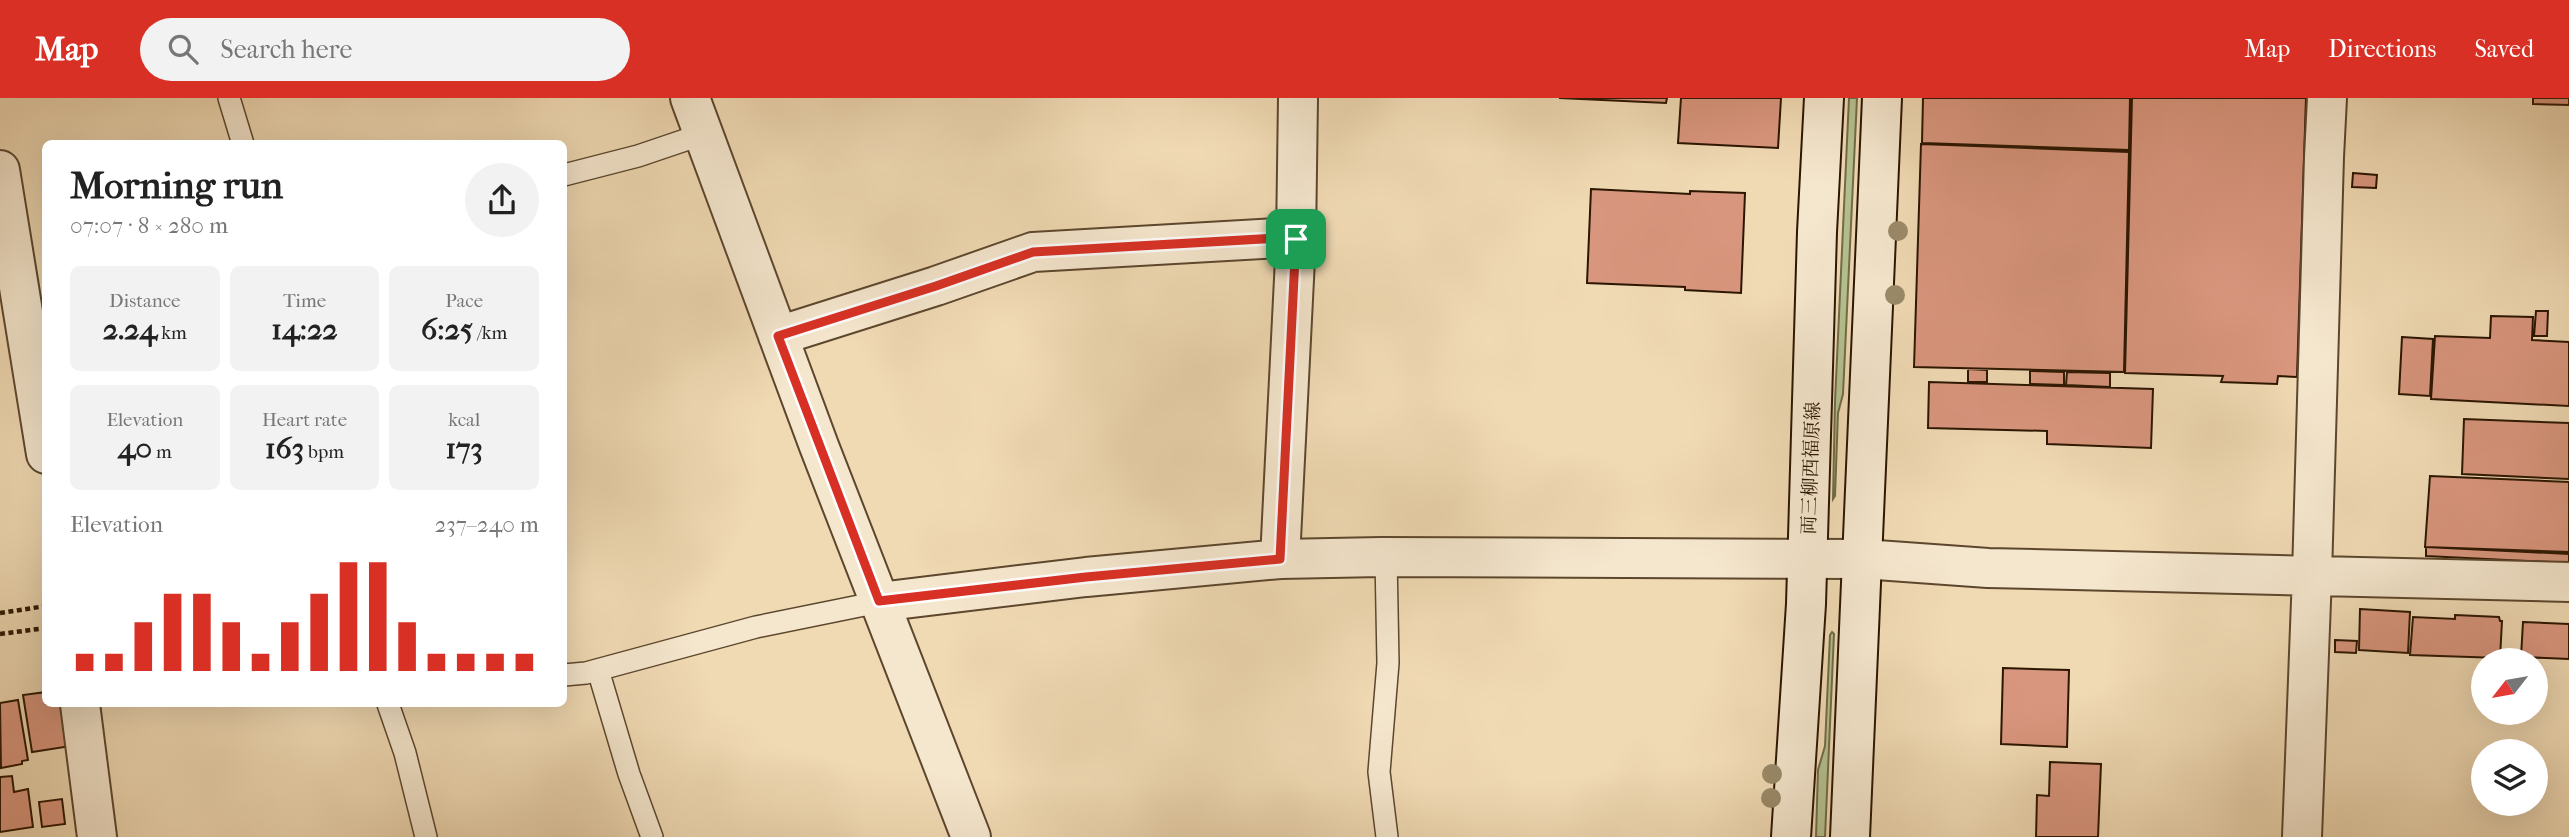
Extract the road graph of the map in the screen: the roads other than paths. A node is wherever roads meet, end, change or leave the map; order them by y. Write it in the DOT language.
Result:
graph roads {
  1 [pos="229,98"];
  2 [pos="690,98"];
  3 [pos="1298,98"];
  4 [pos="1824,98"];
  5 [pos="1882,98"];
  6 [pos="2328,98"];
  7 [pos="703,134"];
  8 [pos="242,140"];
  9 [pos="0,170"];
  10 [pos="567,174"];
  11 [pos="1296,237"];
  12 [pos="778,336"];
  13 [pos="42,429"];
  14 [pos="1386,557"];
  15 [pos="1280,559"];
  16 [pos="1807,559"];
  17 [pos="1863,559"];
  18 [pos="2312,575"];
  19 [pos="2569,582"];
  20 [pos="879,601"];
  21 [pos="598,670"];
  22 [pos="567,675"];
  23 [pos="80,707"];
  24 [pos="389,707"];
  25 [pos="961,835"];
  26 [pos="97,837"];
  27 [pos="426,837"];
  28 [pos="652,837"];
  29 [pos="1387,837"];
  30 [pos="1791,837"];
  31 [pos="1850,837"];
  32 [pos="2302,837"];
  1 -- 8 [label="lane"];
  2 -- 7 [label="street"];
  3 -- 11 [label="street"];
  4 -- 16 [label="street, 両三柳西福原線"];
  5 -- 17 [label="street"];
  6 -- 18 [label="street"];
  7 -- 10 [label="lane"];
  7 -- 12 [label="street"];
  9 -- 13 [label="street"];
  11 -- 12 [label="street"];
  11 -- 15 [label="street"];
  12 -- 20 [label="street"];
  14 -- 15 [label="street"];
  14 -- 16 [label="street"];
  14 -- 29 [label="lane"];
  15 -- 20 [label="street"];
  16 -- 17 [label="street"];
  16 -- 30 [label="street, 両三柳西福原線"];
  17 -- 18 [label="street"];
  17 -- 31 [label="street"];
  18 -- 19 [label="street"];
  18 -- 32 [label="street"];
  20 -- 21 [label="lane"];
  20 -- 25 [label="street"];
  21 -- 22 [label="lane"];
  21 -- 28 [label="lane"];
  23 -- 26 [label="street"];
  24 -- 27 [label="lane"];
}
